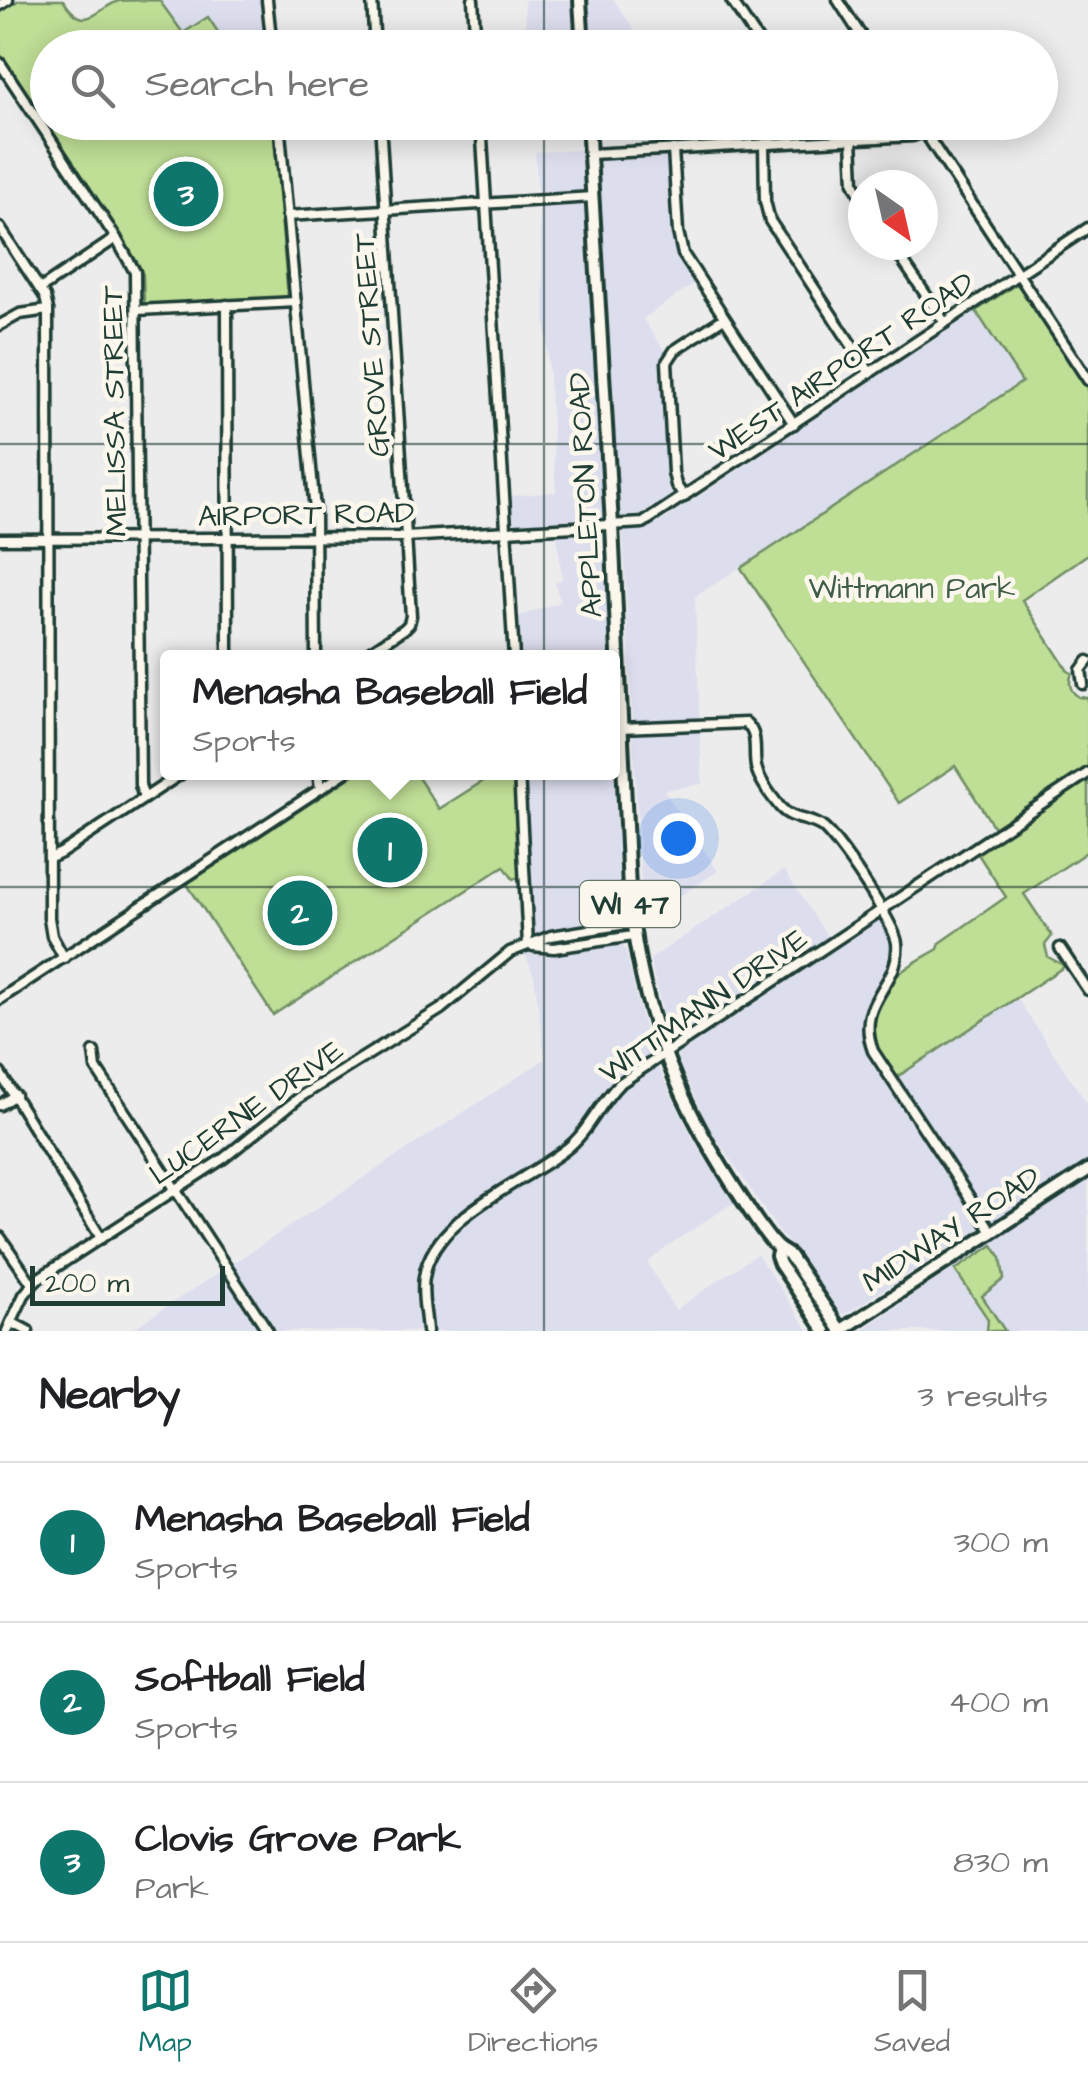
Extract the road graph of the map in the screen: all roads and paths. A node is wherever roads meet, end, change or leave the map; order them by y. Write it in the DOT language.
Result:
graph roads {
  1 [pos="8,0"];
  2 [pos="267,0"];
  3 [pos="372,0"];
  4 [pos="474,0"];
  5 [pos="580,0"];
  6 [pos="731,0"];
  7 [pos="838,0"];
  8 [pos="0,5"];
  9 [pos="270,30"];
  10 [pos="374,30"];
  11 [pos="475,30"];
  12 [pos="582,30"];
  13 [pos="751,30"];
  14 [pos="857,30"];
  15 [pos="0,63"];
  16 [pos="30,108"];
  17 [pos="51,140"];
  18 [pos="280,140"];
  19 [pos="381,140"];
  20 [pos="482,140"];
  21 [pos="590,140"];
  22 [pos="834,140"];
  23 [pos="852,140"];
  24 [pos="929,140"];
  25 [pos="764,144"];
  26 [pos="673,148"];
  27 [pos="591,154"];
  28 [pos="853,170"];
  29 [pos="594,196"];
  30 [pos="486,203"];
  31 [pos="385,210"];
  32 [pos="287,216"];
  33 [pos="0,228"];
  34 [pos="1088,228"];
  35 [pos="116,238"];
  36 [pos="902,260"];
  37 [pos="1018,274"];
  38 [pos="40,289"];
  39 [pos="296,302"];
  40 [pos="227,305"];
  41 [pos="48,310"];
  42 [pos="137,310"];
  43 [pos="724,318"];
  44 [pos="0,324"];
  45 [pos="945,324"];
  46 [pos="870,373"];
  47 [pos="1088,380"];
  48 [pos="794,424"];
  49 [pos="684,497"];
  50 [pos="612,525"];
  51 [pos="506,531"];
  52 [pos="406,537"];
  53 [pos="48,538"];
  54 [pos="138,538"];
  55 [pos="316,538"];
  56 [pos="0,539"];
  57 [pos="228,539"];
  58 [pos="228,650"];
  59 [pos="316,650"];
  60 [pos="372,650"];
  61 [pos="513,650"];
  62 [pos="618,650"];
  63 [pos="1088,661"];
  64 [pos="1083,684"];
  65 [pos="620,687"];
  66 [pos="622,728"];
  67 [pos="1088,773"];
  68 [pos="172,780"];
  69 [pos="319,780"];
  70 [pos="334,780"];
  71 [pos="520,780"];
  72 [pos="320,789"];
  73 [pos="144,798"];
  74 [pos="50,858"];
  75 [pos="882,910"];
  76 [pos="632,924"];
  77 [pos="633,936"];
  78 [pos="528,945"];
  79 [pos="1060,948"];
  80 [pos="64,958"];
  81 [pos="1088,990"];
  82 [pos="0,999"];
  83 [pos="94,1052"];
  84 [pos="664,1054"];
  85 [pos="0,1073"];
  86 [pos="14,1095"];
  87 [pos="0,1105"];
  88 [pos="1088,1170"];
  89 [pos="176,1189"];
  90 [pos="992,1232"];
  91 [pos="0,1237"];
  92 [pos="101,1238"];
  93 [pos="779,1249"];
  94 [pos="32,1284"];
  95 [pos="9,1327"];
  96 [pos="28,1331"];
  97 [pos="268,1331"];
  98 [pos="428,1331"];
  99 [pos="825,1331"];
  100 [pos="840,1331"];
  1 -- 8 [label="street"];
  2 -- 9 [label="street"];
  3 -- 10 [label="street"];
  4 -- 11 [label="street"];
  5 -- 12 [label="main road"];
  6 -- 13 [label="street"];
  7 -- 14 [label="street"];
  15 -- 16 [label="street, MELISSA STREET"];
  17 -- 35 [label="street, MELISSA STREET"];
  18 -- 32 [label="street"];
  19 -- 31 [label="street, GROVE STREET"];
  20 -- 30 [label="street"];
  21 -- 27 [label="main road, APPLETON ROAD / WI 47"];
  22 -- 25 [label="street"];
  23 -- 28 [label="street"];
  24 -- 37 [label="street"];
  25 -- 26 [label="street"];
  25 -- 46 [label="street"];
  26 -- 27 [label="street"];
  26 -- 43 [label="street"];
  27 -- 29 [label="main road, APPLETON ROAD / WI 47"];
  29 -- 30 [label="street"];
  29 -- 50 [label="main road, APPLETON ROAD / WI 47"];
  30 -- 31 [label="street"];
  30 -- 51 [label="street"];
  31 -- 32 [label="street"];
  31 -- 52 [label="street, GROVE STREET"];
  32 -- 39 [label="street"];
  33 -- 38 [label="street"];
  34 -- 37 [label="street, WEST AIRPORT ROAD"];
  35 -- 38 [label="street"];
  35 -- 42 [label="street, MELISSA STREET"];
  36 -- 45 [label="street"];
  37 -- 45 [label="street, WEST AIRPORT ROAD"];
  37 -- 47 [label="street"];
  38 -- 41 [label="street"];
  39 -- 40 [label="street"];
  39 -- 55 [label="street"];
  40 -- 42 [label="street"];
  40 -- 57 [label="street"];
  41 -- 44 [label="street"];
  41 -- 53 [label="street"];
  42 -- 54 [label="street, MELISSA STREET"];
  43 -- 48 [label="street"];
  43 -- 49 [label="street"];
  45 -- 46 [label="street, WEST AIRPORT ROAD"];
  46 -- 48 [label="street, WEST AIRPORT ROAD"];
  48 -- 49 [label="street, WEST AIRPORT ROAD"];
  49 -- 50 [label="street, WEST AIRPORT ROAD"];
  50 -- 51 [label="street, AIRPORT ROAD"];
  50 -- 62 [label="main road, APPLETON ROAD / WI 47"];
  51 -- 52 [label="street, AIRPORT ROAD"];
  51 -- 61 [label="street"];
  52 -- 55 [label="street, AIRPORT ROAD"];
  52 -- 60 [label="street, GROVE STREET"];
  53 -- 54 [label="street, AIRPORT ROAD"];
  53 -- 56 [label="street, AIRPORT ROAD"];
  53 -- 74 [label="street"];
  54 -- 57 [label="street, AIRPORT ROAD"];
  54 -- 73 [label="street, MELISSA STREET"];
  55 -- 57 [label="street, AIRPORT ROAD"];
  55 -- 59 [label="street"];
  57 -- 58 [label="street"];
  63 -- 64 [label="street"];
  65 -- 66 [label="main road, APPLETON ROAD / WI 47"];
  66 -- 75 [label="street"];
  66 -- 76 [label="main road, APPLETON ROAD / WI 47"];
  67 -- 75 [label="street, WITTMANN DRIVE"];
  68 -- 73 [label="street"];
  69 -- 72 [label="street"];
  70 -- 72 [label="street"];
  71 -- 78 [label="street"];
  72 -- 80 [label="street"];
  73 -- 74 [label="street"];
  74 -- 80 [label="street"];
  75 -- 84 [label="street, WITTMANN DRIVE"];
  75 -- 90 [label="street"];
  76 -- 77 [label="main road, APPLETON ROAD / WI 47"];
  76 -- 78 [label="street, LUCERNE DRIVE"];
  77 -- 78 [label="street"];
  77 -- 84 [label="main road, APPLETON ROAD / WI 47"];
  78 -- 89 [label="street, LUCERNE DRIVE"];
  79 -- 81 [label="street"];
  80 -- 82 [label="street"];
  83 -- 89 [label="street"];
  84 -- 93 [label="main road, APPLETON ROAD / WI 47"];
  84 -- 98 [label="street, WITTMANN DRIVE"];
  85 -- 86 [label="street"];
  86 -- 87 [label="street"];
  86 -- 92 [label="street"];
  88 -- 90 [label="main road, MIDWAY ROAD"];
  89 -- 92 [label="street, LUCERNE DRIVE"];
  89 -- 97 [label="street"];
  90 -- 100 [label="main road, MIDWAY ROAD"];
  91 -- 94 [label="street"];
  92 -- 94 [label="street, LUCERNE DRIVE"];
  93 -- 99 [label="main road, APPLETON ROAD / WI 47"];
  93 -- 100 [label="main road, APPLETON ROAD / WI 47"];
  94 -- 95 [label="street, LUCERNE DRIVE"];
  95 -- 96 [label="street"];
}
